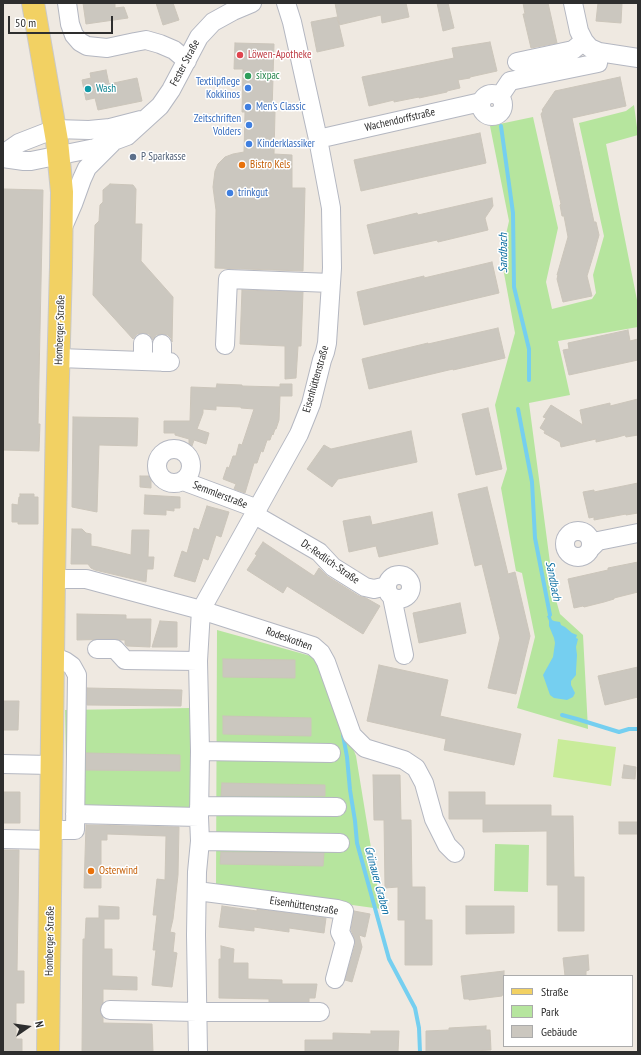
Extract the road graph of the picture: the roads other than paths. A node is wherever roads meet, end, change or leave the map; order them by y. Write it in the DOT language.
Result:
graph roads {
  1 [pos="33,3"];
  2 [pos="67,3"];
  3 [pos="252,3"];
  4 [pos="286,3"];
  5 [pos="573,3"];
  6 [pos="584,41"];
  7 [pos="600,52"];
  8 [pos="638,58"];
  9 [pos="187,61"];
  10 [pos="517,62"];
  11 [pos="146,119"];
  12 [pos="54,129"];
  13 [pos="318,139"];
  14 [pos="113,142"];
  15 [pos="3,154"];
  16 [pos="58,156"];
  17 [pos="3,158"];
  18 [pos="62,230"];
  19 [pos="331,283"];
  20 [pos="143,343"];
  21 [pos="162,344"];
  22 [pos="226,345"];
  23 [pos="59,358"];
  24 [pos="143,361"];
  25 [pos="183,481"];
  26 [pos="256,512"];
  27 [pos="638,533"];
  28 [pos="591,548"];
  29 [pos="54,579"];
  30 [pos="201,610"];
  31 [pos="97,649"];
  32 [pos="404,655"];
  33 [pos="53,659"];
  34 [pos="198,661"];
  35 [pos="200,751"];
  36 [pos="331,752"];
  37 [pos="3,764"];
  38 [pos="51,765"];
  39 [pos="337,807"];
  40 [pos="199,812"];
  41 [pos="75,814"];
  42 [pos="51,835"];
  43 [pos="3,839"];
  44 [pos="200,841"];
  45 [pos="340,843"];
  46 [pos="455,853"];
  47 [pos="197,890"];
  48 [pos="335,978"];
  49 [pos="110,1010"];
  50 [pos="197,1012"];
  51 [pos="320,1012"];
  52 [pos="48,1052"];
  53 [pos="198,1052"];
  1 -- 12 [label="main road, Homberger Straße"];
  2 -- 9 [label="street"];
  3 -- 9 [label="street, Fester Straße"];
  4 -- 13 [label="street, Eisenhüttenstraße"];
  5 -- 6 [label="street"];
  6 -- 7 [label="street"];
  6 -- 10 [label="street"];
  7 -- 8 [label="street"];
  7 -- 13 [label="street, Wachendorffstraße"];
  9 -- 11 [label="street, Fester Straße"];
  11 -- 12 [label="street, Fester Straße"];
  11 -- 14 [label="street, Fester Straße"];
  12 -- 15 [label="street"];
  12 -- 16 [label="main road, Homberger Straße"];
  13 -- 19 [label="street, Eisenhüttenstraße"];
  14 -- 16 [label="street, Fester Straße"];
  14 -- 18 [label="street, Fester Straße"];
  16 -- 17 [label="street, Fester Straße"];
  16 -- 18 [label="main road, Homberger Straße"];
  18 -- 23 [label="main road, Homberger Straße"];
  19 -- 22 [label="street"];
  19 -- 26 [label="street, Eisenhüttenstraße"];
  20 -- 24 [label="street"];
  21 -- 24 [label="street"];
  23 -- 24 [label="street"];
  23 -- 29 [label="main road, Homberger Straße"];
  25 -- 26 [label="street, Semmlerstraße"];
  26 -- 30 [label="street, Eisenhüttenstraße"];
  26 -- 32 [label="street, Dr.-Redlich-Straße"];
  27 -- 28 [label="street"];
  29 -- 30 [label="street, Rodeskothen"];
  29 -- 33 [label="main road, Homberger Straße"];
  30 -- 34 [label="street, Eisenhüttenstraße"];
  30 -- 46 [label="street, Rodeskothen"];
  31 -- 34 [label="street"];
  33 -- 38 [label="main road, Homberger Straße"];
  33 -- 41 [label="street"];
  34 -- 35 [label="street, Eisenhüttenstraße"];
  35 -- 36 [label="street"];
  35 -- 40 [label="street, Eisenhüttenstraße"];
  37 -- 38 [label="street"];
  38 -- 42 [label="main road, Homberger Straße"];
  39 -- 40 [label="street"];
  40 -- 41 [label="street"];
  40 -- 44 [label="street, Eisenhüttenstraße"];
  41 -- 42 [label="street"];
  42 -- 43 [label="street"];
  42 -- 52 [label="main road, Homberger Straße"];
  44 -- 45 [label="street"];
  44 -- 47 [label="street, Eisenhüttenstraße"];
  47 -- 48 [label="street, Eisenhüttenstraße"];
  47 -- 50 [label="street, Eisenhüttenstraße"];
  49 -- 50 [label="street"];
  50 -- 51 [label="street"];
  50 -- 53 [label="street, Eisenhüttenstraße"];
}
